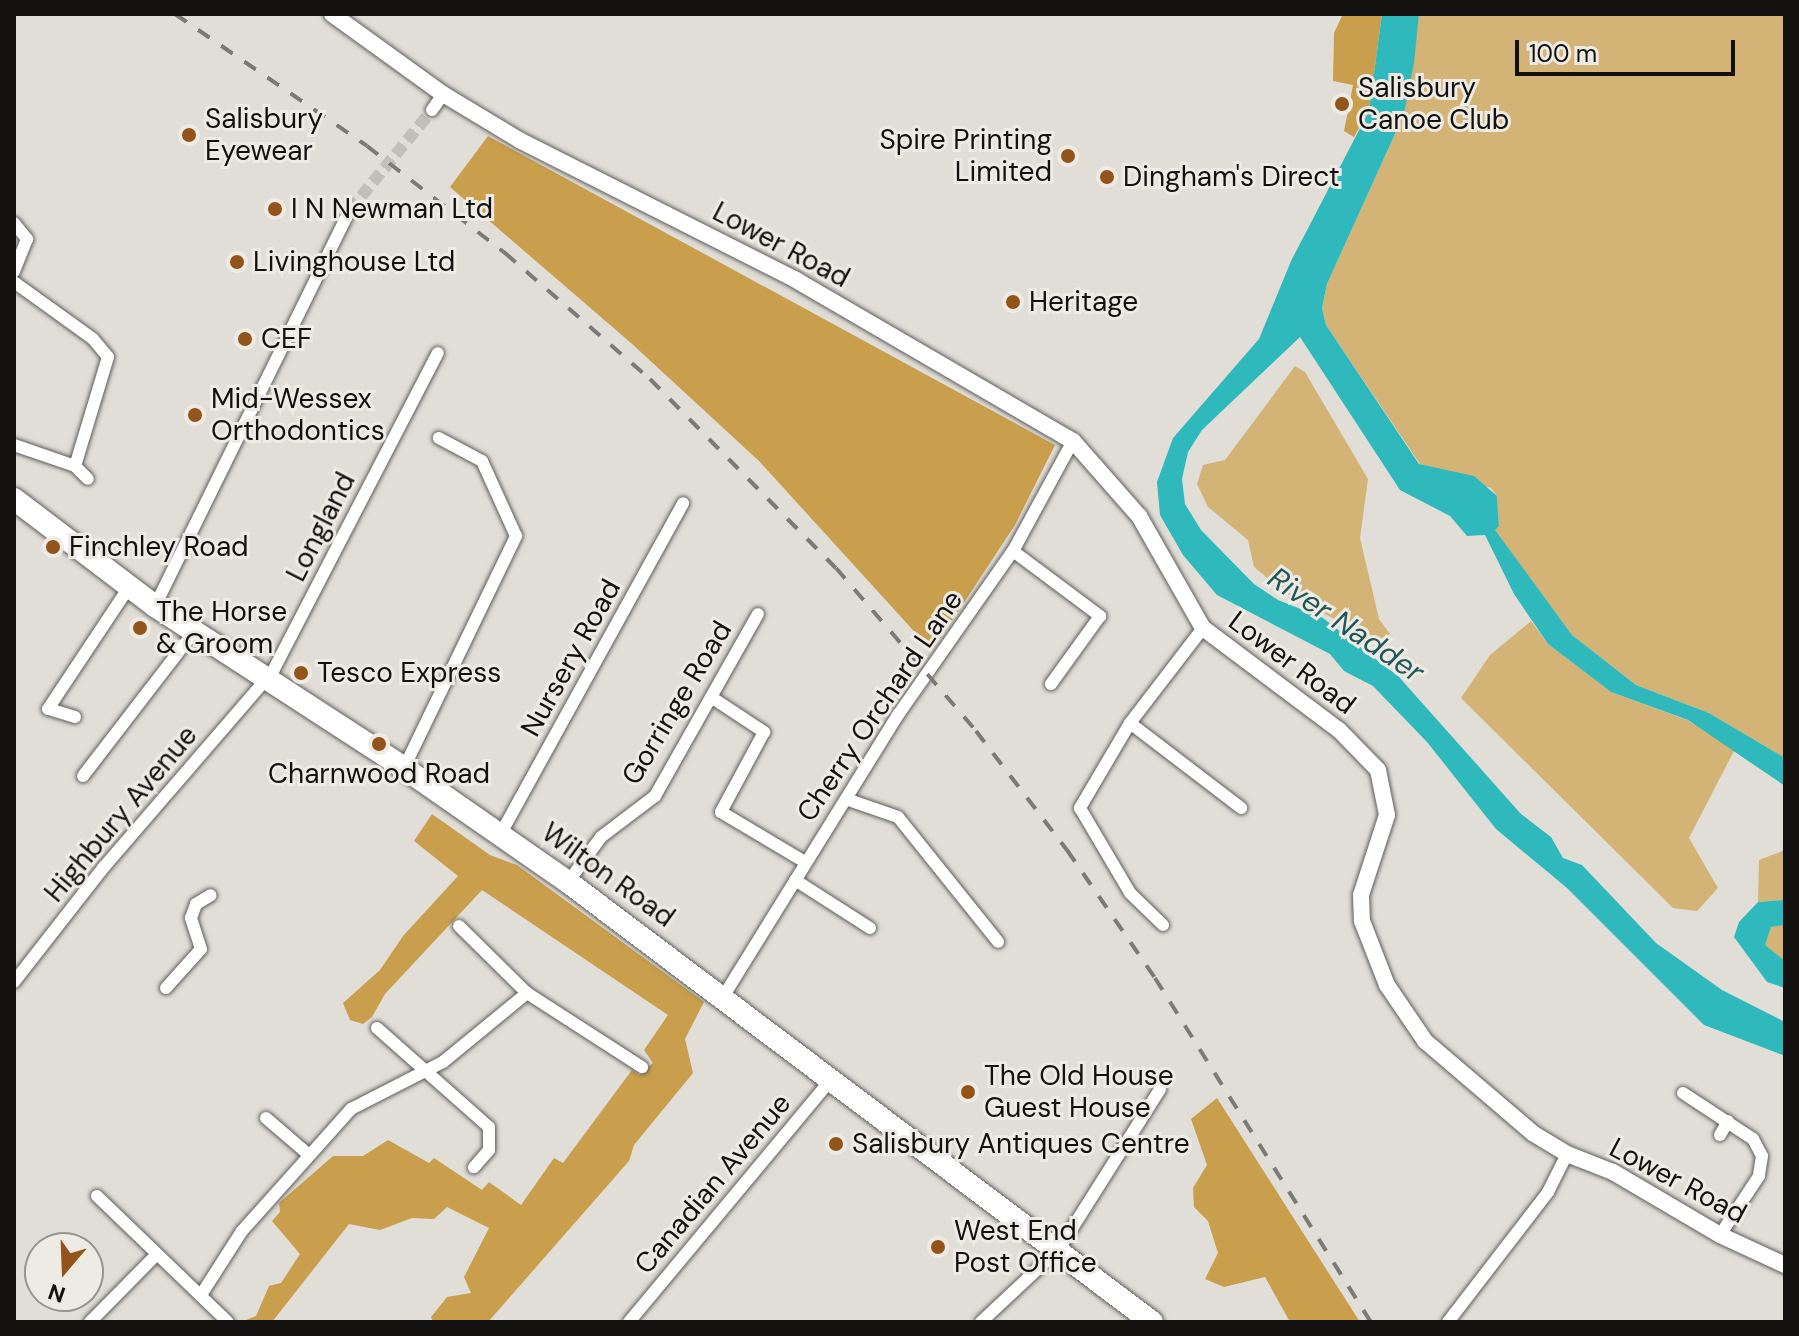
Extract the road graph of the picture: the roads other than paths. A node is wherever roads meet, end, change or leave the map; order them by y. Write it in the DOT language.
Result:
graph roads {
  1 [pos="332,14"];
  2 [pos="443,94"];
  3 [pos="432,110"];
  4 [pos="350,210"];
  5 [pos="14,223"];
  6 [pos="14,272"];
  7 [pos="14,282"];
  8 [pos="438,353"];
  9 [pos="439,438"];
  10 [pos="1073,441"];
  11 [pos="14,445"];
  12 [pos="75,466"];
  13 [pos="88,479"];
  14 [pos="14,499"];
  15 [pos="683,503"];
  16 [pos="1013,551"];
  17 [pos="129,587"];
  18 [pos="155,606"];
  19 [pos="758,614"];
  20 [pos="1203,628"];
  21 [pos="193,633"];
  22 [pos="267,679"];
  23 [pos="1051,684"];
  24 [pos="711,697"];
  25 [pos="75,717"];
  26 [pos="1130,723"];
  27 [pos="404,768"];
  28 [pos="83,776"];
  29 [pos="846,799"];
  30 [pos="1241,808"];
  31 [pos="500,835"];
  32 [pos="805,862"];
  33 [pos="795,880"];
  34 [pos="568,882"];
  35 [pos="211,895"];
  36 [pos="1163,925"];
  37 [pos="459,926"];
  38 [pos="870,928"];
  39 [pos="998,942"];
  40 [pos="14,982"];
  41 [pos="166,988"];
  42 [pos="527,993"];
  43 [pos="723,997"];
  44 [pos="377,1028"];
  45 [pos="642,1067"];
  46 [pos="427,1070"];
  47 [pos="833,1077"];
  48 [pos="1160,1089"];
  49 [pos="1683,1093"];
  50 [pos="266,1118"];
  51 [pos="1728,1121"];
  52 [pos="1720,1135"];
  53 [pos="308,1154"];
  54 [pos="1567,1154"];
  55 [pos="474,1167"];
  56 [pos="97,1196"];
  57 [pos="1720,1235"];
  58 [pos="1059,1249"];
  59 [pos="157,1254"];
  60 [pos="1785,1265"];
  61 [pos="201,1295"];
  62 [pos="1458,1312"];
  63 [pos="90,1322"];
  64 [pos="228,1322"];
  65 [pos="629,1322"];
  66 [pos="981,1322"];
  67 [pos="1152,1322"];
  68 [pos="1448,1322"];
  69 [pos="1470,1322"];
  1 -- 2 [label="street, Lower Road"];
  2 -- 3 [label="street"];
  2 -- 10 [label="street, Lower Road"];
  4 -- 18 [label="street"];
  5 -- 6 [label="street"];
  7 -- 12 [label="street"];
  8 -- 22 [label="street, Longland"];
  9 -- 27 [label="street"];
  10 -- 16 [label="street, Cherry Orchard Lane"];
  10 -- 20 [label="street, Lower Road"];
  11 -- 12 [label="street"];
  12 -- 13 [label="street"];
  14 -- 17 [label="highway, Wilton Road"];
  15 -- 31 [label="street, Nursery Road"];
  16 -- 23 [label="street"];
  16 -- 29 [label="street, Cherry Orchard Lane"];
  17 -- 18 [label="highway, Wilton Road"];
  17 -- 25 [label="street"];
  18 -- 21 [label="highway, Wilton Road"];
  19 -- 24 [label="street, Gorringe Road"];
  20 -- 26 [label="street"];
  20 -- 54 [label="street, Lower Road"];
  21 -- 22 [label="highway, Wilton Road"];
  21 -- 28 [label="street"];
  22 -- 27 [label="highway, Wilton Road"];
  22 -- 40 [label="street, Highbury Avenue"];
  24 -- 32 [label="street"];
  24 -- 34 [label="street, Gorringe Road"];
  26 -- 30 [label="street"];
  26 -- 36 [label="street"];
  27 -- 31 [label="highway, Wilton Road"];
  29 -- 32 [label="street, Cherry Orchard Lane"];
  29 -- 39 [label="street"];
  31 -- 34 [label="highway, Wilton Road"];
  32 -- 33 [label="street, Cherry Orchard Lane"];
  33 -- 38 [label="street"];
  33 -- 43 [label="street, Cherry Orchard Lane"];
  34 -- 43 [label="highway, Wilton Road"];
  35 -- 41 [label="street"];
  37 -- 42 [label="street"];
  42 -- 45 [label="street"];
  42 -- 46 [label="street"];
  43 -- 47 [label="highway, Wilton Road"];
  44 -- 46 [label="street"];
  46 -- 53 [label="street"];
  46 -- 55 [label="street"];
  47 -- 58 [label="highway, Wilton Road"];
  47 -- 65 [label="street, Canadian Avenue"];
  48 -- 58 [label="street"];
  49 -- 51 [label="street"];
  50 -- 53 [label="street"];
  51 -- 52 [label="street"];
  51 -- 57 [label="street"];
  53 -- 61 [label="street"];
  54 -- 57 [label="street, Lower Road"];
  54 -- 62 [label="street"];
  56 -- 59 [label="street"];
  57 -- 60 [label="street, Lower Road"];
  58 -- 66 [label="street"];
  58 -- 67 [label="highway, Wilton Road"];
  59 -- 61 [label="street"];
  59 -- 63 [label="street"];
  61 -- 64 [label="street"];
  62 -- 68 [label="street"];
  62 -- 69 [label="street"];
}
